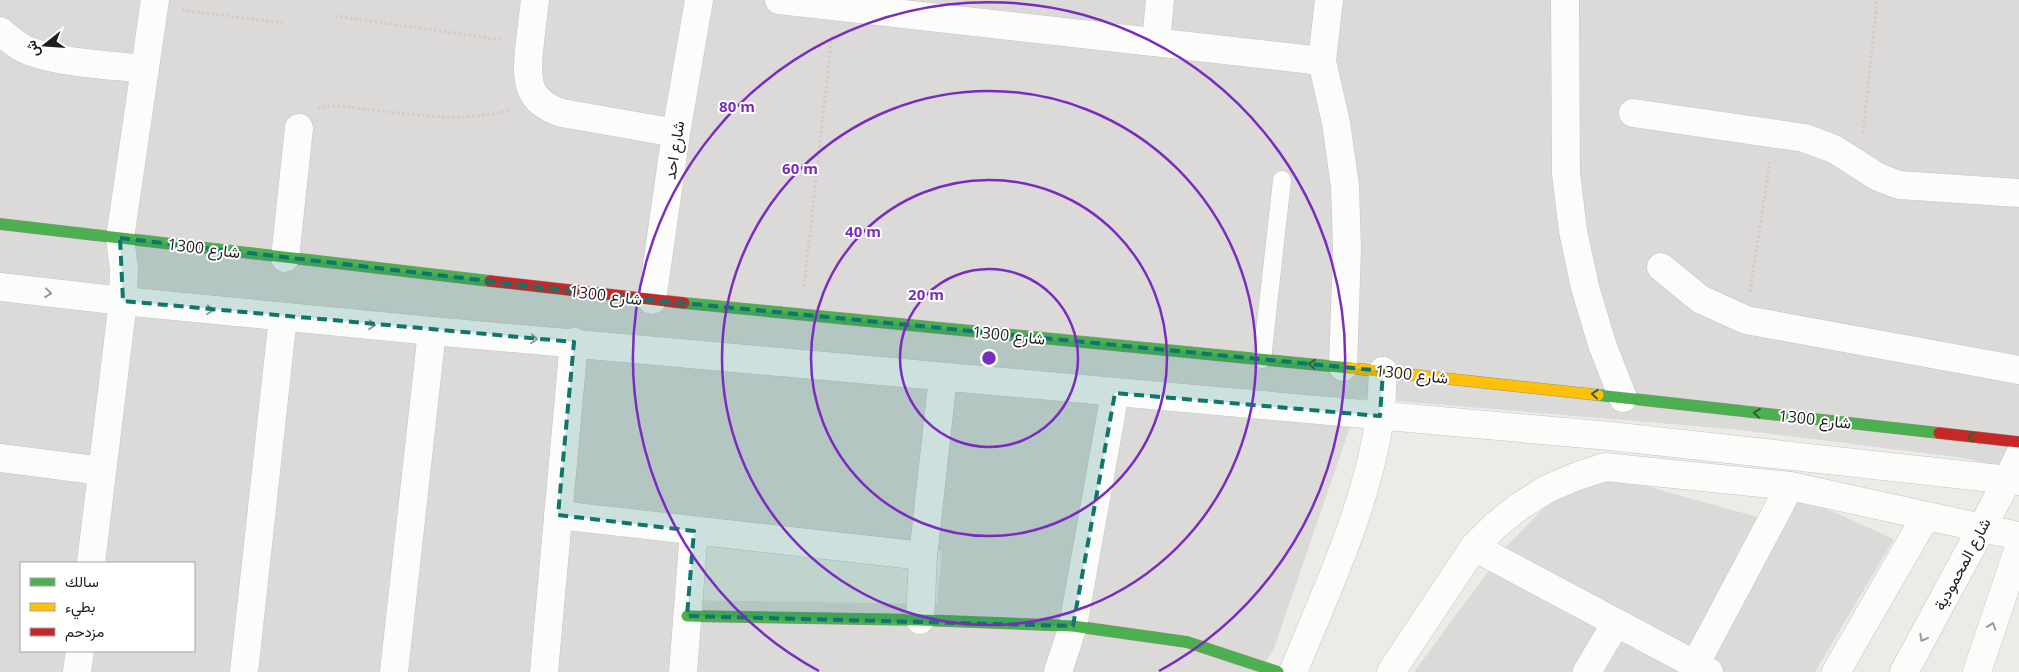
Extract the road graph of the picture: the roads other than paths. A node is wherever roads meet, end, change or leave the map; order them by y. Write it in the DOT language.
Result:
graph roads {
  1 [pos="535,0"];
  2 [pos="699,0"];
  3 [pos="779,0"];
  4 [pos="1160,0"];
  5 [pos="1329,0"];
  6 [pos="1565,0"];
  7 [pos="154,3"];
  8 [pos="894,6"];
  9 [pos="0,31"];
  10 [pos="1156,42"];
  11 [pos="1322,61"];
  12 [pos="145,69"];
  13 [pos="1633,113"];
  14 [pos="299,128"];
  15 [pos="676,133"];
  16 [pos="1282,180"];
  17 [pos="2019,193"];
  18 [pos="0,224"];
  19 [pos="120,238"];
  20 [pos="284,258"];
  21 [pos="1661,267"];
  22 [pos="0,287"];
  23 [pos="652,300"];
  24 [pos="122,301"];
  25 [pos="284,316"];
  26 [pos="432,331"];
  27 [pos="574,342"];
  28 [pos="1262,359"];
  29 [pos="1343,367"];
  30 [pos="2019,370"];
  31 [pos="1383,371"];
  32 [pos="943,377"];
  33 [pos="1115,392"];
  34 [pos="1623,398"];
  35 [pos="1380,416"];
  36 [pos="2019,442"];
  37 [pos="2019,456"];
  38 [pos="0,458"];
  39 [pos="102,471"];
  40 [pos="2013,481"];
  41 [pos="1790,486"];
  42 [pos="558,515"];
  43 [pos="1926,516"];
  44 [pos="1982,528"];
  45 [pos="694,530"];
  46 [pos="2019,536"];
  47 [pos="1474,547"];
  48 [pos="2019,547"];
  49 [pos="923,556"];
  50 [pos="91,562"];
  51 [pos="688,616"];
  52 [pos="920,620"];
  53 [pos="1616,622"];
  54 [pos="1073,626"];
  55 [pos="80,652"];
  56 [pos="1702,668"];
  57 [pos="77,672"];
  58 [pos="244,672"];
  59 [pos="394,672"];
  60 [pos="544,672"];
  61 [pos="683,672"];
  62 [pos="1058,672"];
  63 [pos="1278,672"];
  64 [pos="1293,672"];
  65 [pos="1391,672"];
  66 [pos="1588,672"];
  67 [pos="1836,672"];
  68 [pos="1904,672"];
  69 [pos="1976,672"];
  1 -- 15 [label="street"];
  2 -- 15 [label="street, شارع احد"];
  3 -- 8 [label="street"];
  4 -- 10 [label="street"];
  5 -- 11 [label="street"];
  6 -- 34 [label="street"];
  7 -- 12 [label="street"];
  8 -- 10 [label="street"];
  9 -- 12 [label="street"];
  10 -- 11 [label="street"];
  11 -- 29 [label="street"];
  12 -- 19 [label="street"];
  13 -- 17 [label="street"];
  14 -- 20 [label="street"];
  15 -- 23 [label="street, شارع احد"];
  16 -- 28 [label="lane"];
  18 -- 19 [label="street, شارع 1300"];
  19 -- 20 [label="street, شارع 1300"];
  19 -- 24 [label="street"];
  20 -- 23 [label="street, شارع 1300"];
  21 -- 30 [label="street"];
  22 -- 24 [label="street, one-way"];
  23 -- 28 [label="street, شارع 1300"];
  24 -- 25 [label="street, one-way"];
  24 -- 39 [label="street"];
  25 -- 26 [label="street, one-way"];
  25 -- 58 [label="street"];
  26 -- 27 [label="street, one-way"];
  26 -- 59 [label="street"];
  27 -- 32 [label="street"];
  27 -- 42 [label="street"];
  29 -- 28 [label="street, شارع 1300, one-way"];
  29 -- 31 [label="street, شارع 1300"];
  34 -- 31 [label="street, شارع 1300, one-way"];
  31 -- 35 [label="street"];
  32 -- 33 [label="street"];
  32 -- 49 [label="street"];
  33 -- 35 [label="street"];
  33 -- 54 [label="street"];
  36 -- 34 [label="street, شارع 1300, one-way"];
  35 -- 40 [label="street"];
  35 -- 64 [label="street"];
  37 -- 40 [label="street, شارع المحمودية"];
  38 -- 39 [label="street"];
  39 -- 50 [label="street"];
  40 -- 44 [label="street, شارع المحمودية"];
  41 -- 43 [label="street"];
  41 -- 47 [label="street"];
  41 -- 56 [label="street"];
  42 -- 45 [label="street"];
  42 -- 60 [label="street"];
  43 -- 44 [label="street"];
  43 -- 67 [label="street"];
  44 -- 46 [label="street"];
  44 -- 68 [label="street, شارع المحمودية, one-way"];
  45 -- 49 [label="street"];
  45 -- 51 [label="street"];
  47 -- 53 [label="street"];
  47 -- 65 [label="street"];
  69 -- 48 [label="street, one-way"];
  49 -- 52 [label="street"];
  51 -- 52 [label="street"];
  51 -- 61 [label="street"];
  52 -- 54 [label="street"];
  53 -- 56 [label="street"];
  53 -- 66 [label="street"];
  54 -- 62 [label="street"];
  54 -- 63 [label="street"];
  55 -- 57 [label="street"];
}
